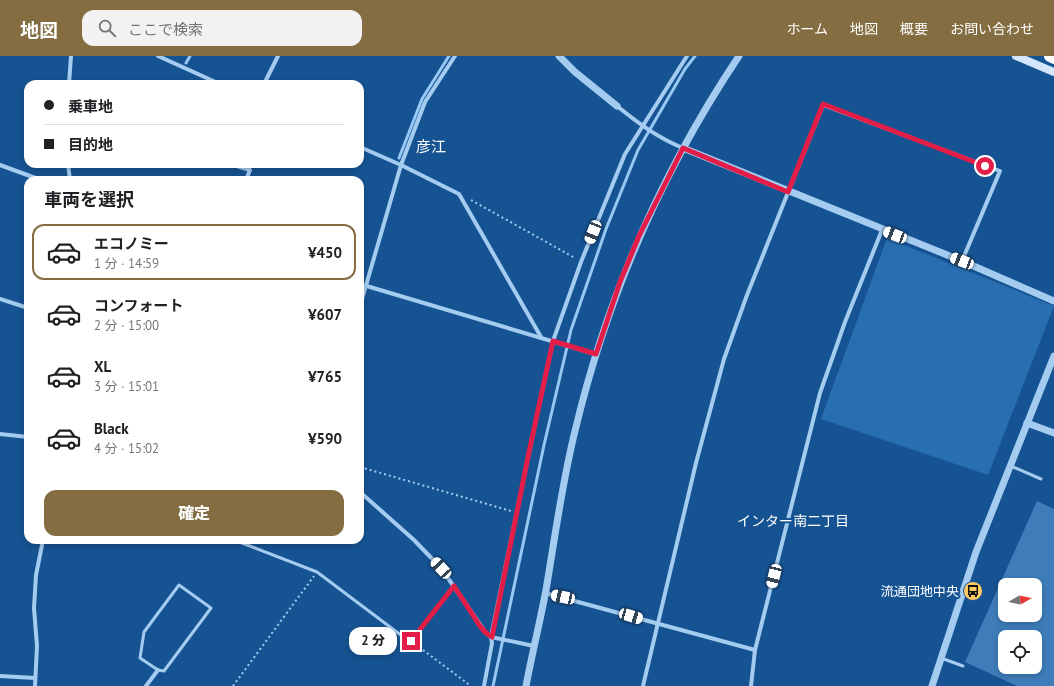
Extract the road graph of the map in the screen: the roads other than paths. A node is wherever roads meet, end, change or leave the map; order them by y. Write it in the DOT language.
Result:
graph roads {
  1 [pos="71,56"];
  2 [pos="158,56"];
  3 [pos="278,56"];
  4 [pos="454,56"];
  5 [pos="559,56"];
  6 [pos="687,56"];
  7 [pos="739,56"];
  8 [pos="1016,56"];
  9 [pos="1050,56"];
  10 [pos="1054,58"];
  11 [pos="1054,72"];
  12 [pos="69,80"];
  13 [pos="211,80"];
  14 [pos="266,80"];
  15 [pos="617,106"];
  16 [pos="642,126"];
  17 [pos="683,148"];
  18 [pos="364,149"];
  19 [pos="0,165"];
  20 [pos="401,165"];
  21 [pos="243,168"];
  22 [pos="30,176"];
  23 [pos="248,176"];
  24 [pos="788,192"];
  25 [pos="882,230"];
  26 [pos="962,261"];
  27 [pos="366,286"];
  28 [pos="364,293"];
  29 [pos="0,299"];
  30 [pos="1054,301"];
  31 [pos="24,307"];
  32 [pos="540,337"];
  33 [pos="553,341"];
  34 [pos="596,354"];
  35 [pos="1054,356"];
  36 [pos="1027,423"];
  37 [pos="1054,433"];
  38 [pos="0,434"];
  39 [pos="24,437"];
  40 [pos="1009,466"];
  41 [pos="1041,479"];
  42 [pos="364,496"];
  43 [pos="42,544"];
  44 [pos="244,544"];
  45 [pos="454,586"];
  46 [pos="545,593"];
  47 [pos="658,623"];
  48 [pos="492,637"];
  49 [pos="534,646"];
  50 [pos="756,650"];
  51 [pos="941,658"];
  52 [pos="963,666"];
  53 [pos="158,670"];
  54 [pos="0,676"];
  55 [pos="35,678"];
  56 [pos="35,686"];
  57 [pos="146,686"];
  58 [pos="484,686"];
  59 [pos="526,686"];
  60 [pos="643,686"];
  61 [pos="751,686"];
  62 [pos="932,686"];
  1 -- 12 [label="street"];
  2 -- 13 [label="street"];
  3 -- 14 [label="street"];
  4 -- 20 [label="street"];
  5 -- 15 [label="street"];
  6 -- 16 [label="street"];
  7 -- 17 [label="street"];
  8 -- 11 [label="main road"];
  9 -- 10 [label="highway"];
  15 -- 16 [label="street"];
  16 -- 17 [label="street"];
  16 -- 33 [label="street"];
  17 -- 24 [label="street"];
  17 -- 34 [label="street"];
  18 -- 20 [label="street"];
  19 -- 22 [label="street"];
  20 -- 27 [label="street"];
  20 -- 32 [label="street"];
  21 -- 23 [label="street"];
  24 -- 25 [label="street"];
  24 -- 26 [label="street"];
  24 -- 47 [label="street"];
  25 -- 26 [label="street"];
  25 -- 50 [label="street"];
  26 -- 30 [label="street"];
  27 -- 28 [label="street"];
  27 -- 32 [label="street"];
  29 -- 31 [label="street"];
  32 -- 33 [label="street"];
  33 -- 34 [label="street"];
  33 -- 48 [label="street"];
  34 -- 46 [label="street"];
  35 -- 36 [label="street"];
  36 -- 37 [label="street"];
  36 -- 40 [label="street"];
  38 -- 39 [label="street"];
  40 -- 41 [label="lane"];
  40 -- 51 [label="street"];
  42 -- 45 [label="street"];
  43 -- 55 [label="street"];
  44 -- 45 [label="lane"];
  45 -- 48 [label="street"];
  46 -- 47 [label="street"];
  46 -- 49 [label="street"];
  47 -- 50 [label="street"];
  47 -- 60 [label="street"];
  48 -- 49 [label="street"];
  48 -- 58 [label="street"];
  49 -- 59 [label="street"];
  50 -- 61 [label="street"];
  51 -- 52 [label="lane"];
  51 -- 62 [label="street"];
  53 -- 53 [label="lane"];
  53 -- 57 [label="street"];
  54 -- 55 [label="street"];
  55 -- 56 [label="street"];
}
